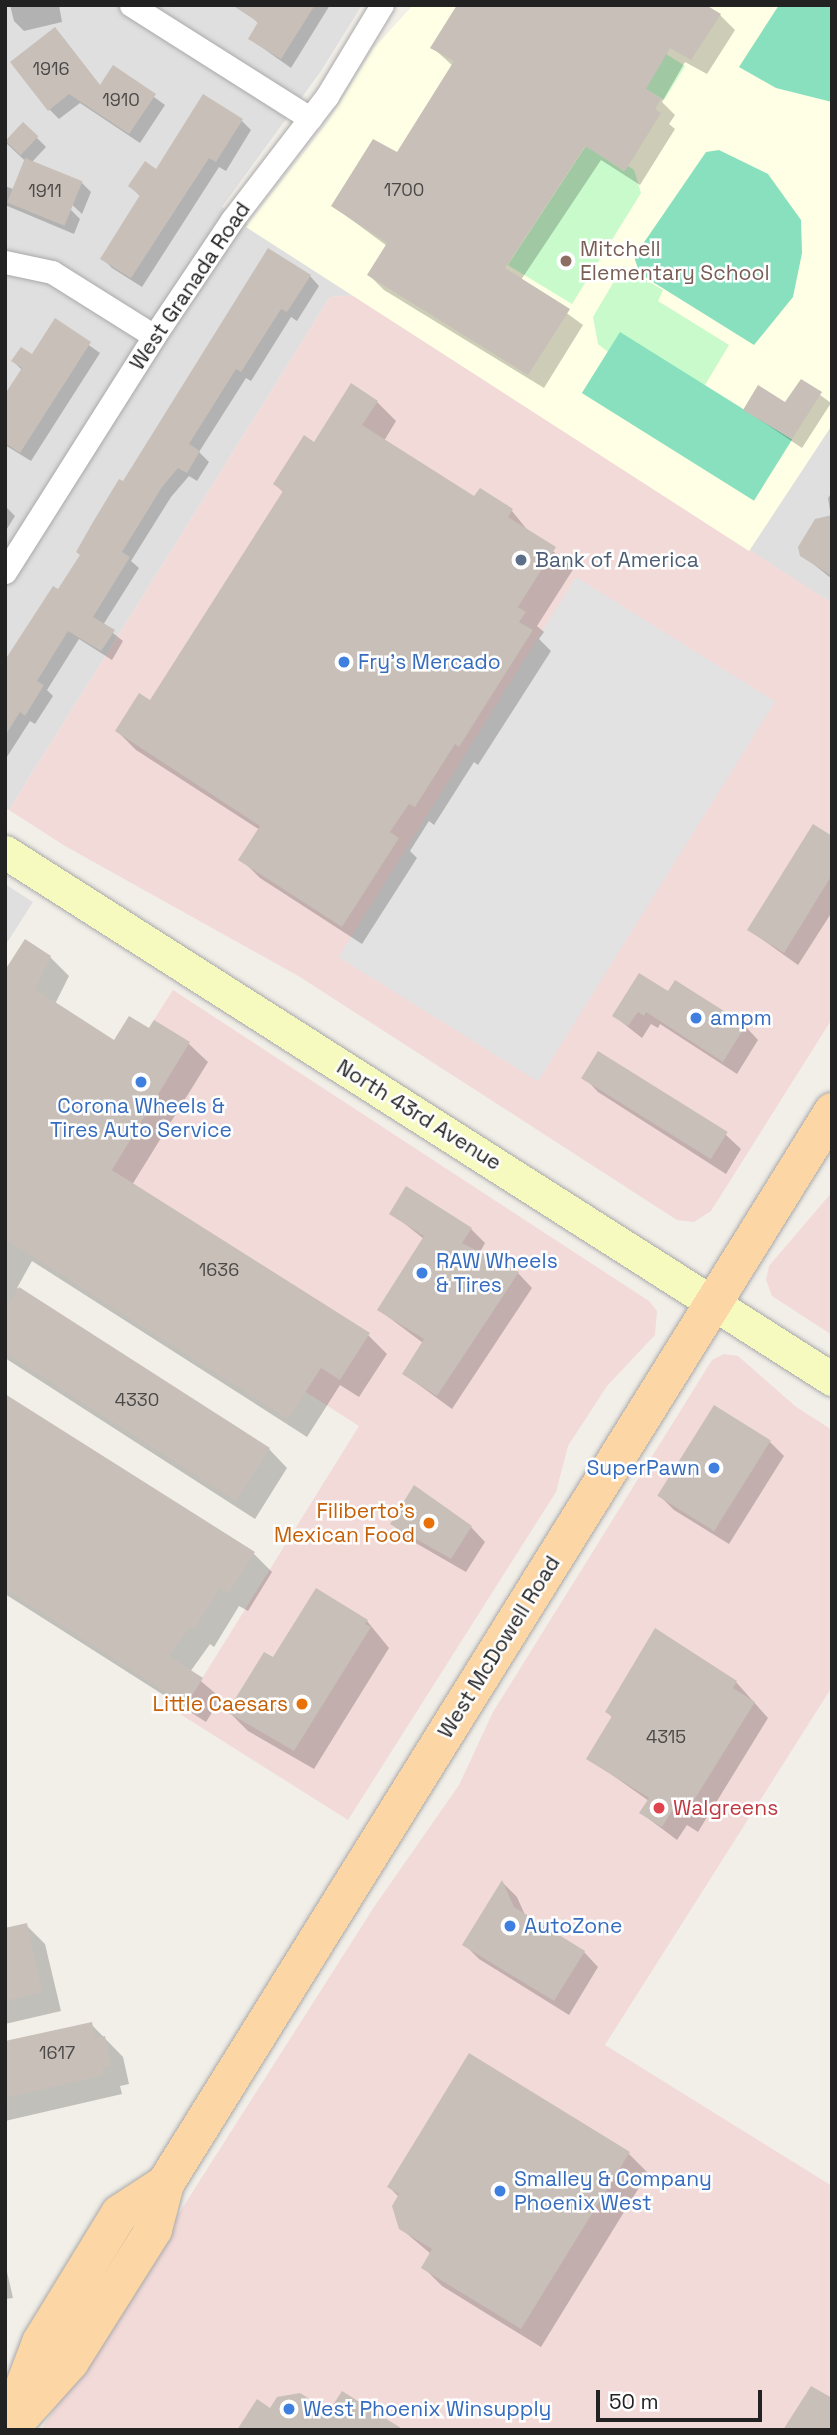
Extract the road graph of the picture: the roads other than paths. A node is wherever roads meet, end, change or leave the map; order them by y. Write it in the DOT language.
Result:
graph roads {
  1 [pos="131,5"];
  2 [pos="382,5"];
  3 [pos="310,118"];
  4 [pos="5,262"];
  5 [pos="154,336"];
  6 [pos="5,572"];
  7 [pos="5,852"];
  8 [pos="832,1111"];
  9 [pos="712,1302"];
  10 [pos="832,1379"];
  11 [pos="8,2430"];
  1 -- 3 [label="street"];
  2 -- 3 [label="street, West Granada Road"];
  3 -- 5 [label="street, West Granada Road"];
  4 -- 5 [label="street"];
  5 -- 6 [label="street, West Granada Road"];
  7 -- 9 [label="main road, North 43rd Avenue"];
  8 -- 9 [label="main road, West McDowell Road"];
  9 -- 10 [label="main road, North 43rd Avenue"];
  9 -- 11 [label="main road, West McDowell Road"];
}
